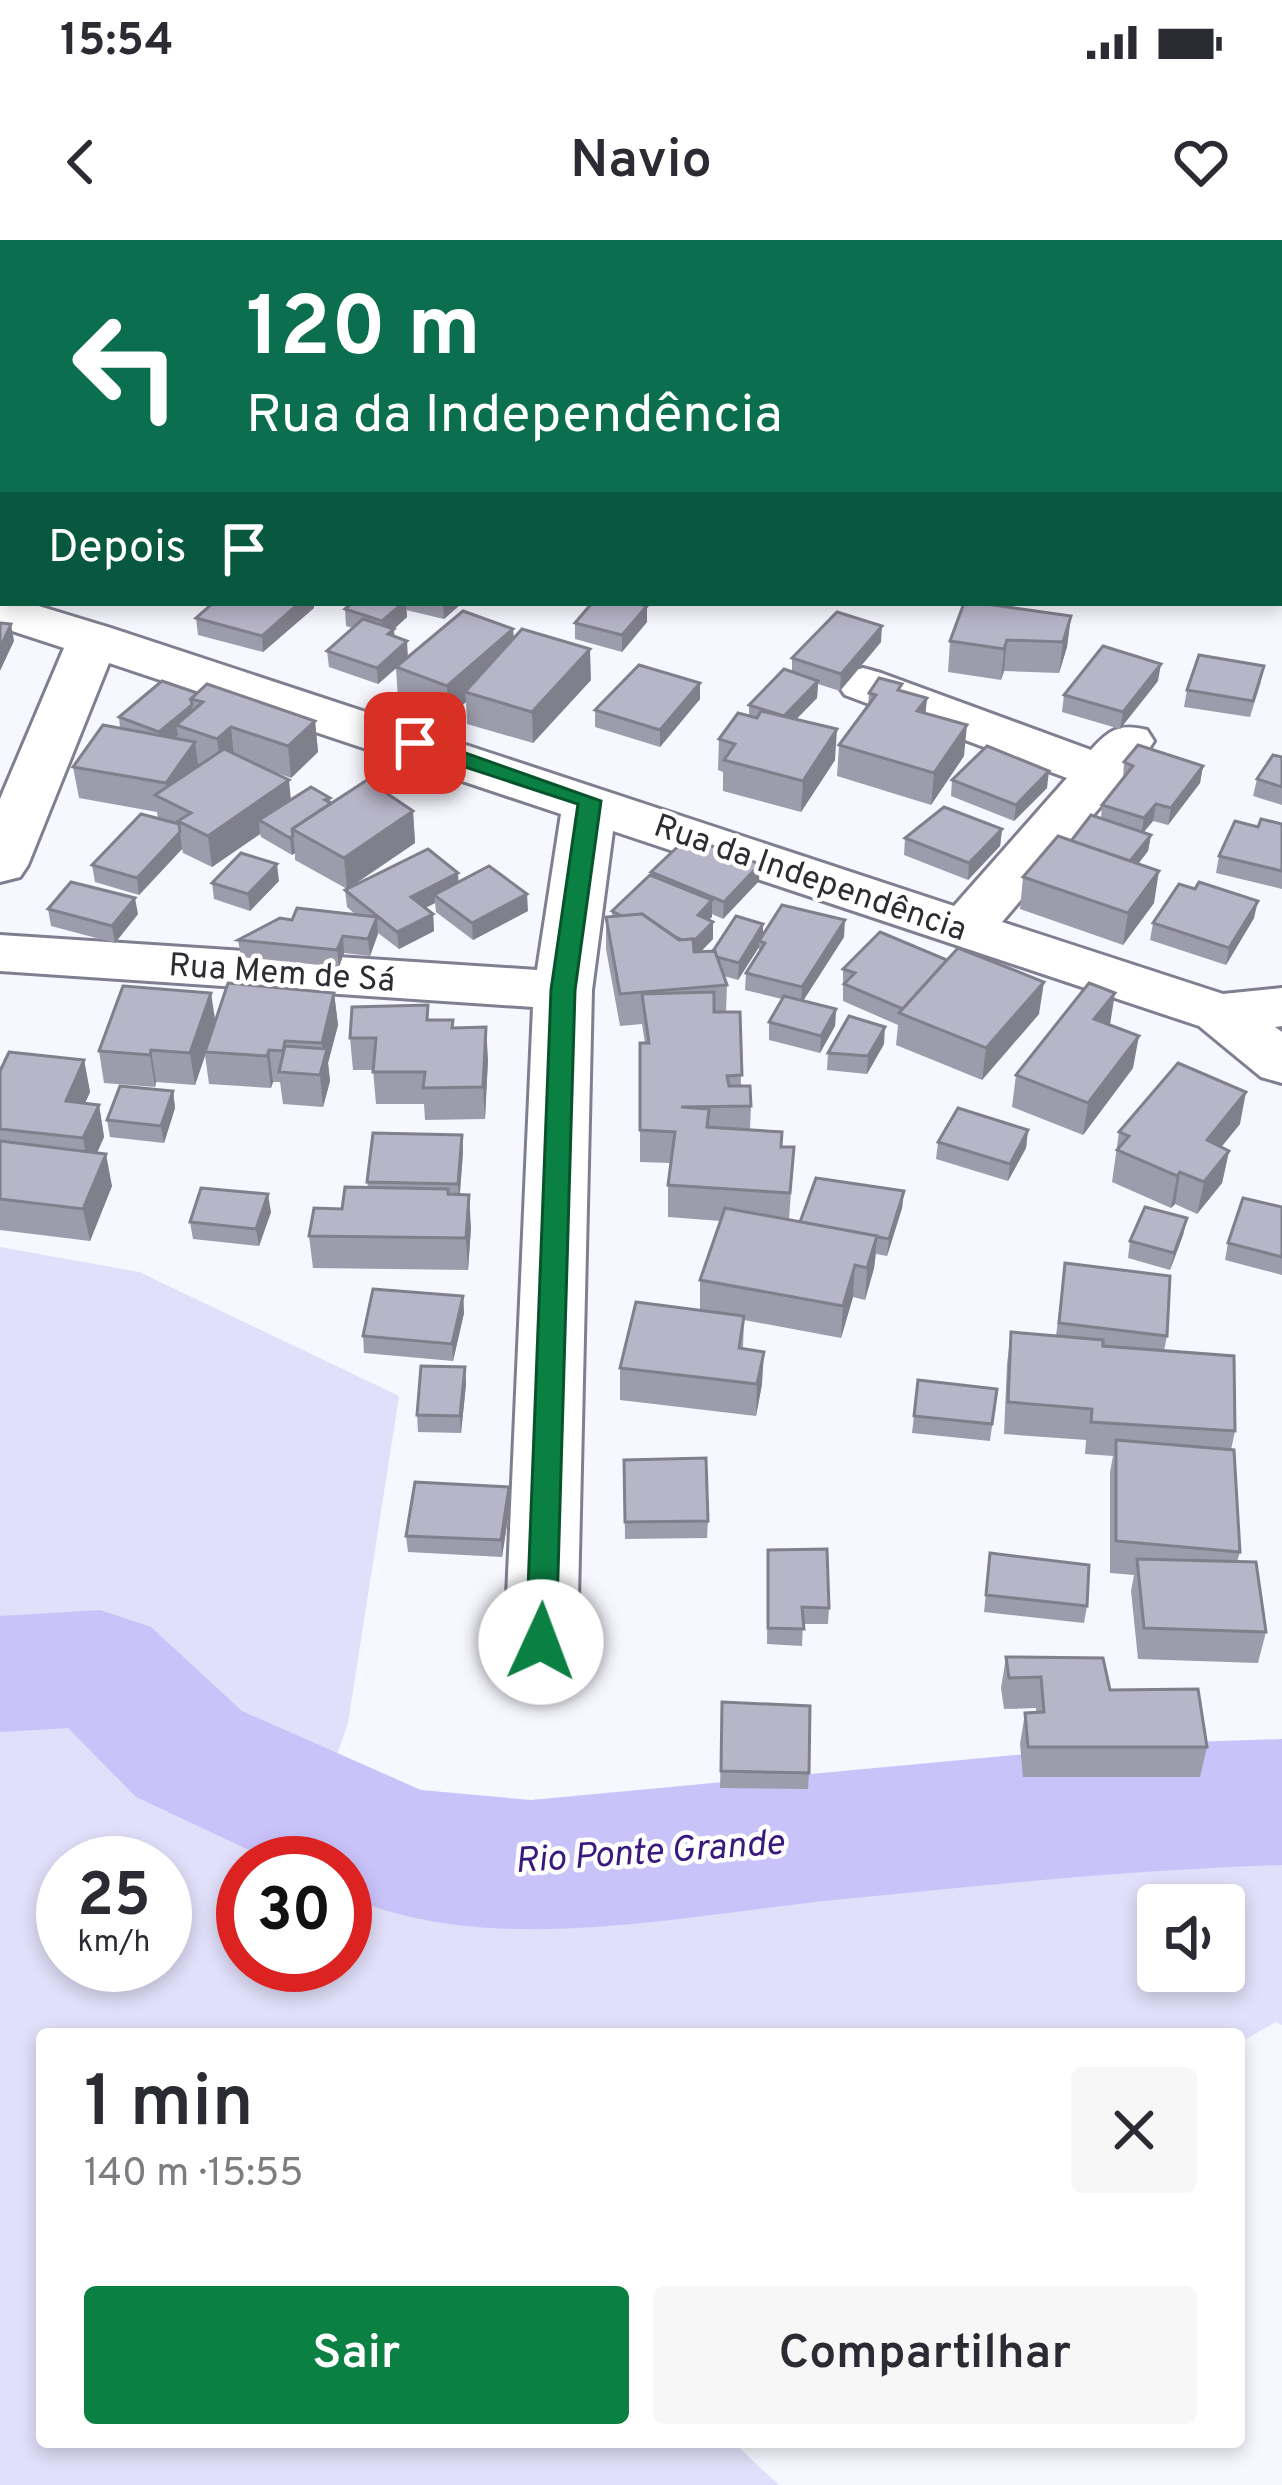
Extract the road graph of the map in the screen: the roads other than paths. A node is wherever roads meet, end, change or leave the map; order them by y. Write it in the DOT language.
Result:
graph roads {
  1 [pos="0,610"];
  2 [pos="93,639"];
  3 [pos="863,684"];
  4 [pos="590,801"];
  5 [pos="0,865"];
  6 [pos="965,928"];
  7 [pos="0,953"];
  8 [pos="563,990"];
  9 [pos="1282,1007"];
  10 [pos="1220,1013"];
  11 [pos="1282,1063"];
  12 [pos="541,1642"];
  1 -- 2 [label="street, Rua da Independência"];
  2 -- 4 [label="street, Rua da Independência"];
  2 -- 5 [label="street"];
  3 -- 6 [label="street"];
  4 -- 6 [label="street, Rua da Independência"];
  4 -- 8 [label="street"];
  6 -- 10 [label="street, Rua da Independência"];
  7 -- 8 [label="street, Rua Mem de Sá"];
  8 -- 12 [label="street"];
  9 -- 10 [label="street, Rua da Independência"];
  10 -- 11 [label="street"];
}
